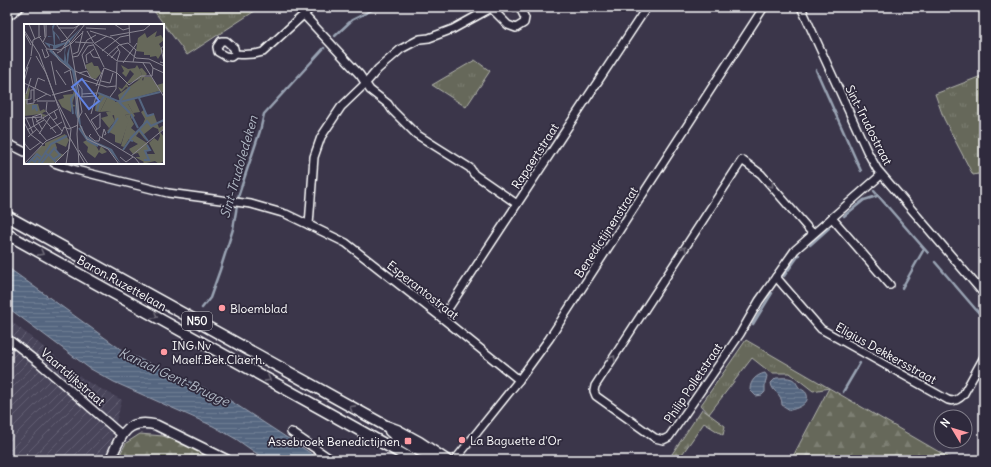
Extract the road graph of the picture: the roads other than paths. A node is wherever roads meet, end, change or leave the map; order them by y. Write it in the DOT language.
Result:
graph roads {
  1 [pos="20,7"];
  2 [pos="312,7"];
  3 [pos="515,7"];
  4 [pos="647,7"];
  5 [pos="764,7"];
  6 [pos="801,7"];
  7 [pos="492,8"];
  8 [pos="304,15"];
  9 [pos="7,17"];
  10 [pos="235,54"];
  11 [pos="366,83"];
  12 [pos="7,143"];
  13 [pos="24,152"];
  14 [pos="57,164"];
  15 [pos="881,175"];
  16 [pos="517,204"];
  17 [pos="7,216"];
  18 [pos="832,218"];
  19 [pos="309,224"];
  20 [pos="7,234"];
  21 [pos="813,234"];
  22 [pos="776,277"];
  23 [pos="890,285"];
  24 [pos="984,294"];
  25 [pos="442,318"];
  26 [pos="7,338"];
  27 [pos="984,357"];
  28 [pos="519,380"];
  29 [pos="291,432"];
  30 [pos="122,435"];
  31 [pos="444,459"];
  32 [pos="110,460"];
  33 [pos="227,460"];
  34 [pos="332,460"];
  35 [pos="413,460"];
  36 [pos="455,460"];
  1 -- 9 [label="street"];
  2 -- 8 [label="street"];
  3 -- 7 [label="street"];
  4 -- 16 [label="street, Rapaertstraat"];
  5 -- 28 [label="street, Benedictijnenstraat"];
  6 -- 15 [label="street, Sint-Trudostraat"];
  7 -- 11 [label="street"];
  8 -- 10 [label="street"];
  8 -- 11 [label="street"];
  11 -- 16 [label="street"];
  11 -- 19 [label="street"];
  12 -- 13 [label="street"];
  14 -- 19 [label="street, Esperantostraat"];
  15 -- 18 [label="street, Philip Polletstraat"];
  15 -- 24 [label="street, Sint-Trudostraat"];
  16 -- 25 [label="street, Rapaertstraat"];
  31 -- 17 [label="main road, Baron Ruzettelaan / N50, one-way"];
  18 -- 21 [label="street, Philip Polletstraat"];
  18 -- 23 [label="street"];
  19 -- 25 [label="street, Esperantostraat"];
  20 -- 35 [label="main road, Baron Ruzettelaan / N50, one-way"];
  21 -- 22 [label="street, Philip Polletstraat"];
  22 -- 21 [label="street, Philip Polletstraat, one-way"];
  22 -- 27 [label="street, Eligius Dekkersstraat"];
  25 -- 28 [label="street, Esperantostraat"];
  26 -- 30 [label="street, Vaartdijkstraat"];
  28 -- 36 [label="street, Benedictijnenstraat"];
  29 -- 34 [label="street"];
  30 -- 32 [label="street"];
  30 -- 33 [label="street"];
}
